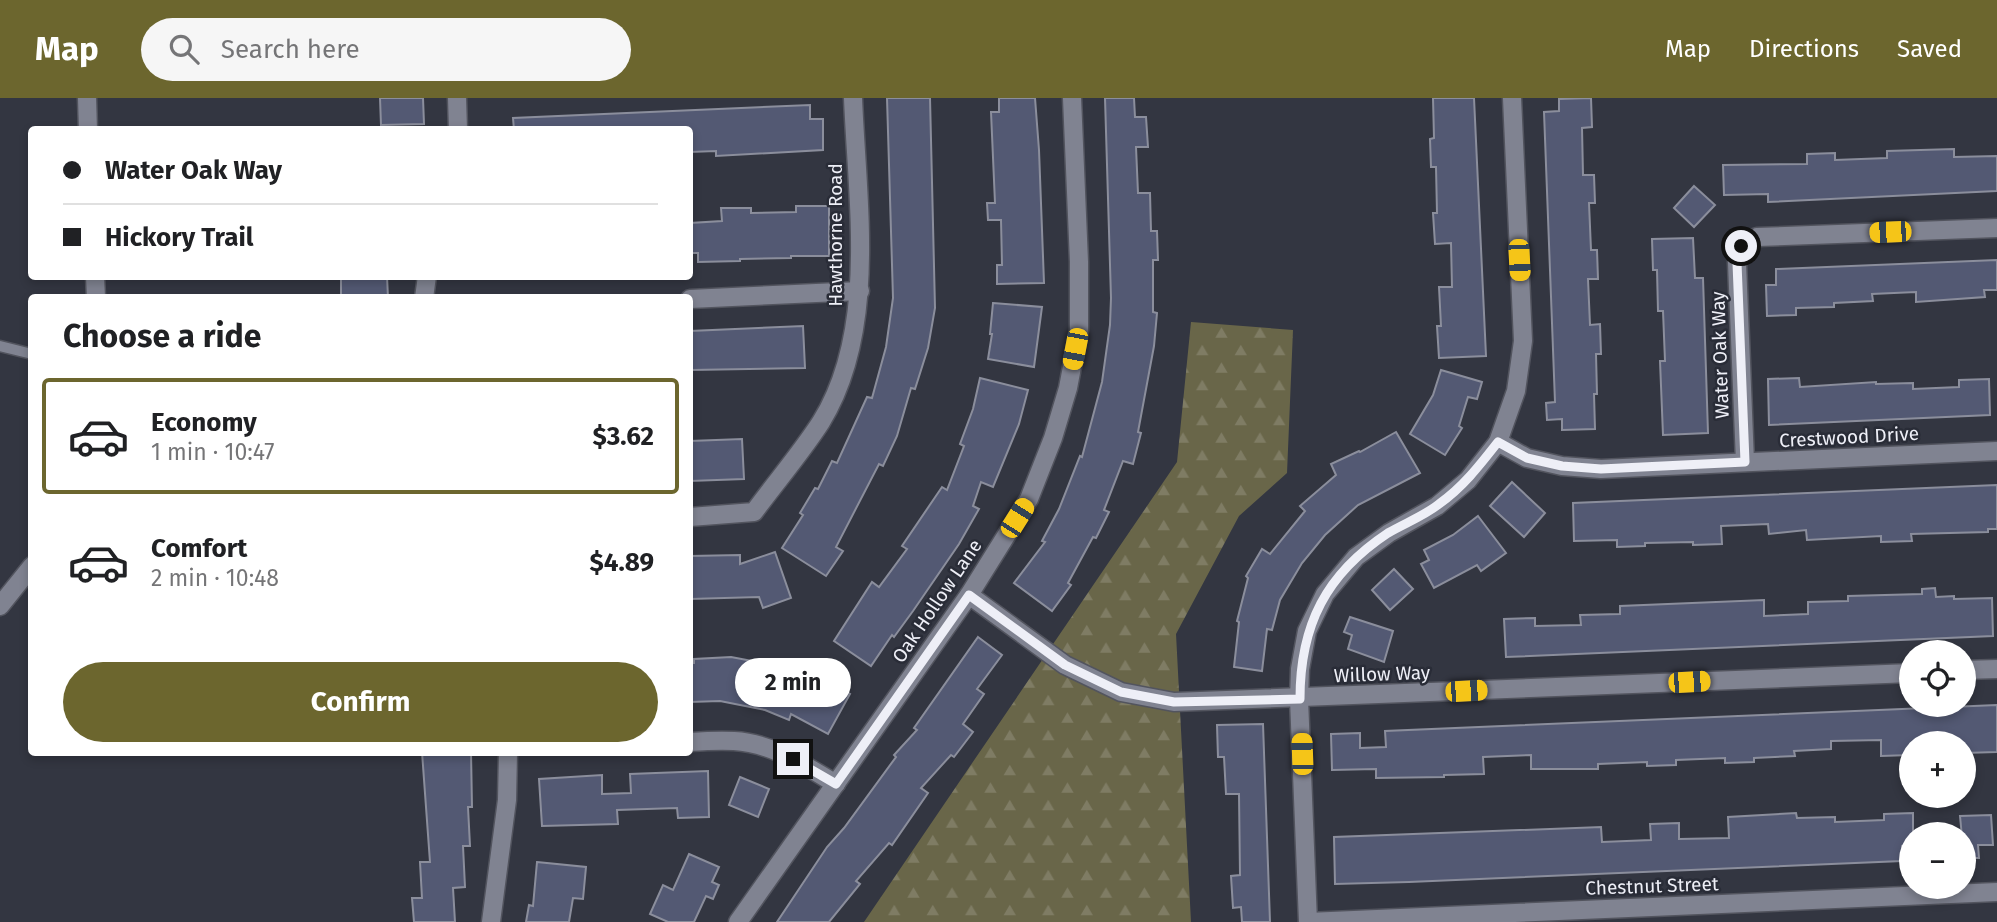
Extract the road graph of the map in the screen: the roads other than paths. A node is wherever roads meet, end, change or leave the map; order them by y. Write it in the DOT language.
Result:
graph roads {
  1 [pos="87,98"];
  2 [pos="457,98"];
  3 [pos="853,98"];
  4 [pos="1072,98"];
  5 [pos="1512,98"];
  6 [pos="88,126"];
  7 [pos="458,126"];
  8 [pos="1997,228"];
  9 [pos="860,291"];
  10 [pos="693,299"];
  11 [pos="0,346"];
  12 [pos="28,353"];
  13 [pos="1498,442"];
  14 [pos="1997,451"];
  15 [pos="1745,462"];
  16 [pos="693,517"];
  17 [pos="28,571"];
  18 [pos="969,595"];
  19 [pos="0,606"];
  20 [pos="1997,669"];
  21 [pos="1976,670"];
  22 [pos="1899,674"];
  23 [pos="1300,699"];
  24 [pos="693,741"];
  25 [pos="508,756"];
  26 [pos="836,784"];
  27 [pos="1997,892"];
  28 [pos="1668,914"];
  29 [pos="491,922"];
  30 [pos="738,922"];
  31 [pos="1308,922"];
  1 -- 6 [label="street"];
  2 -- 7 [label="street"];
  3 -- 9 [label="street, Hawthorne Road"];
  4 -- 18 [label="street, Oak Hollow Lane"];
  5 -- 13 [label="street"];
  8 -- 15 [label="street, Water Oak Way"];
  9 -- 10 [label="street"];
  9 -- 16 [label="street, Hawthorne Road"];
  11 -- 12 [label="lane"];
  13 -- 15 [label="street, Crestwood Drive"];
  13 -- 23 [label="street"];
  14 -- 15 [label="street, Crestwood Drive"];
  17 -- 19 [label="street"];
  18 -- 23 [label="street, Willow Way"];
  18 -- 26 [label="street, Oak Hollow Lane"];
  20 -- 21 [label="street"];
  22 -- 23 [label="street, Willow Way"];
  23 -- 31 [label="street"];
  24 -- 26 [label="street"];
  25 -- 29 [label="street"];
  26 -- 30 [label="street, Oak Hollow Lane"];
  27 -- 28 [label="street, Chestnut Street"];
  28 -- 31 [label="street, Chestnut Street"];
}
